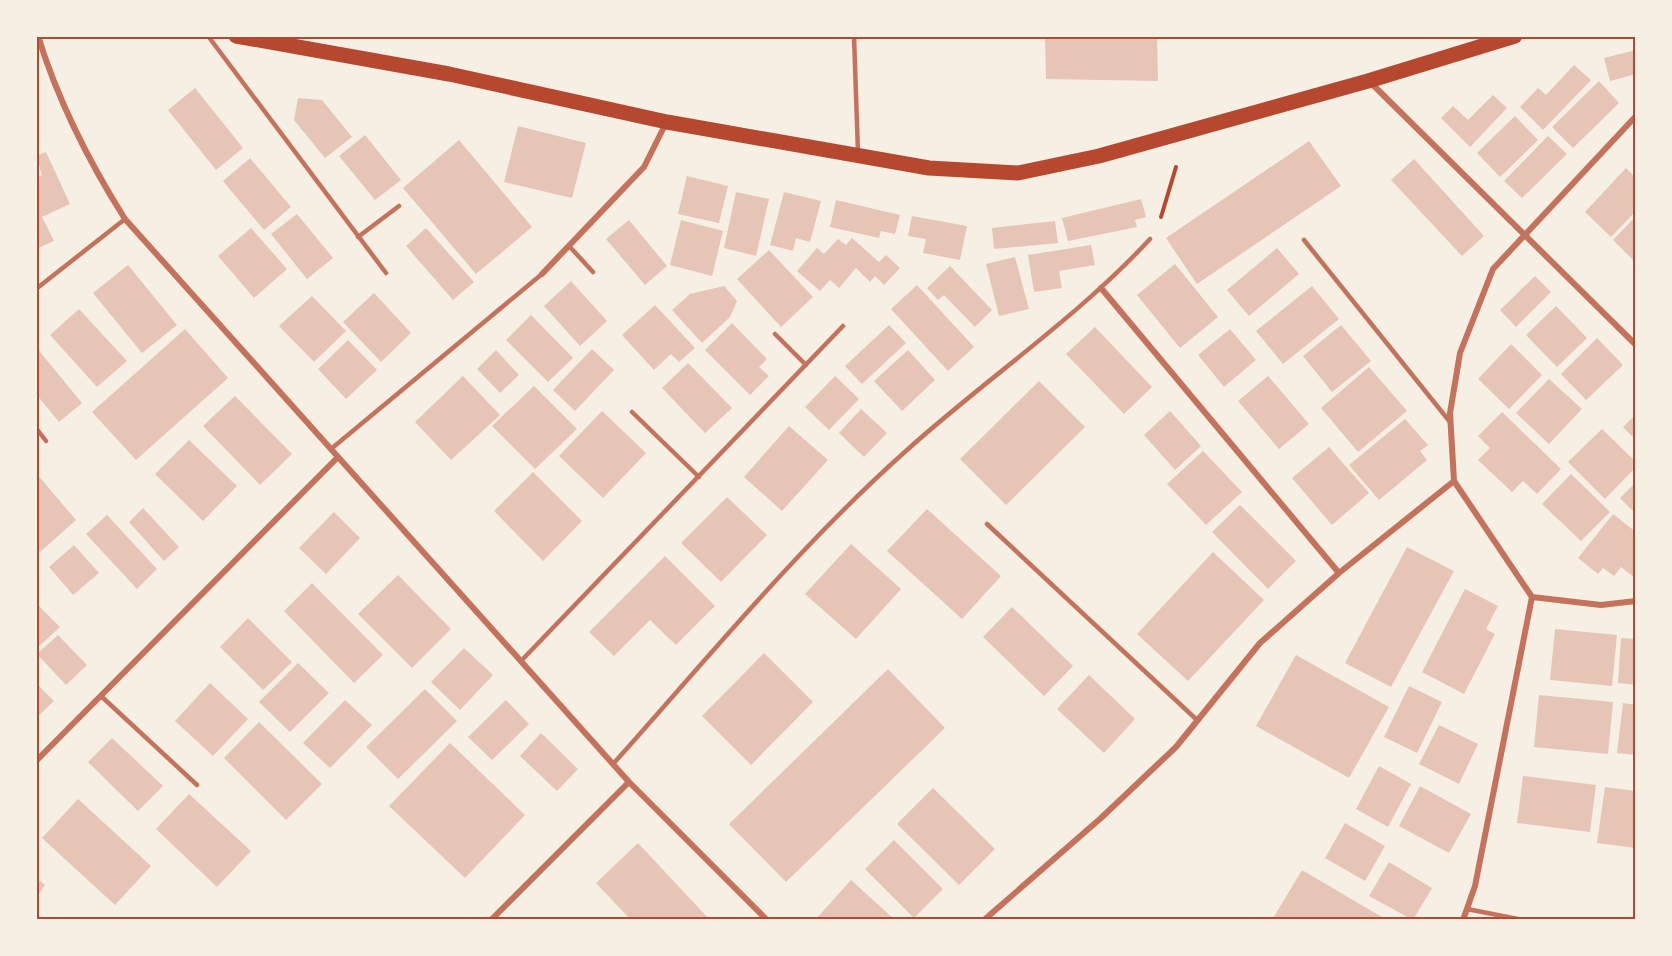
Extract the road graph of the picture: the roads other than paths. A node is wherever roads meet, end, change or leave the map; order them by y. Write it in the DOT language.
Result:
graph roads {
  1 [pos="38,36"];
  2 [pos="208,36"];
  3 [pos="236,36"];
  4 [pos="854,36"];
  5 [pos="1515,36"];
  6 [pos="1368,81"];
  7 [pos="1636,116"];
  8 [pos="667,122"];
  9 [pos="859,155"];
  10 [pos="399,206"];
  11 [pos="125,219"];
  12 [pos="1524,236"];
  13 [pos="358,237"];
  14 [pos="1150,239"];
  15 [pos="1304,240"];
  16 [pos="570,247"];
  17 [pos="593,272"];
  18 [pos="386,273"];
  19 [pos="542,274"];
  20 [pos="1101,288"];
  21 [pos="36,289"];
  22 [pos="843,326"];
  23 [pos="775,334"];
  24 [pos="1636,345"];
  25 [pos="806,365"];
  26 [pos="632,412"];
  27 [pos="1451,423"];
  28 [pos="36,428"];
  29 [pos="46,441"];
  30 [pos="331,449"];
  31 [pos="338,456"];
  32 [pos="699,477"];
  33 [pos="1454,481"];
  34 [pos="987,524"];
  35 [pos="1339,573"];
  36 [pos="1532,597"];
  37 [pos="1636,601"];
  38 [pos="521,661"];
  39 [pos="100,696"];
  40 [pos="1197,720"];
  41 [pos="36,761"];
  42 [pos="613,764"];
  43 [pos="629,782"];
  44 [pos="197,785"];
  45 [pos="1467,909"];
  46 [pos="491,920"];
  47 [pos="767,920"];
  48 [pos="984,920"];
  49 [pos="1463,920"];
  50 [pos="1523,920"];
  1 -- 11 [label="street"];
  2 -- 13 [label="lane"];
  3 -- 8 [label="main road"];
  4 -- 9 [label="lane"];
  5 -- 6 [label="main road"];
  6 -- 9 [label="main road"];
  6 -- 12 [label="street"];
  7 -- 12 [label="street"];
  8 -- 9 [label="main road"];
  8 -- 16 [label="street"];
  10 -- 13 [label="lane"];
  11 -- 21 [label="lane"];
  11 -- 30 [label="street"];
  12 -- 24 [label="street"];
  12 -- 27 [label="street"];
  13 -- 18 [label="lane"];
  14 -- 20 [label="lane"];
  15 -- 27 [label="lane"];
  16 -- 17 [label="lane"];
  16 -- 19 [label="street"];
  19 -- 30 [label="lane"];
  20 -- 35 [label="street"];
  20 -- 42 [label="lane"];
  22 -- 25 [label="lane"];
  23 -- 25 [label="lane"];
  25 -- 32 [label="lane"];
  26 -- 32 [label="lane"];
  27 -- 33 [label="street"];
  28 -- 29 [label="lane"];
  30 -- 31 [label="street"];
  31 -- 38 [label="street"];
  31 -- 39 [label="street"];
  32 -- 38 [label="lane"];
  33 -- 35 [label="street"];
  33 -- 36 [label="street"];
  34 -- 40 [label="lane"];
  35 -- 40 [label="street"];
  36 -- 37 [label="street"];
  36 -- 45 [label="street"];
  38 -- 42 [label="street"];
  39 -- 41 [label="street"];
  39 -- 44 [label="lane"];
  40 -- 48 [label="street"];
  42 -- 43 [label="street"];
  43 -- 46 [label="street"];
  43 -- 47 [label="street"];
  45 -- 49 [label="street"];
  45 -- 50 [label="lane"];
}
